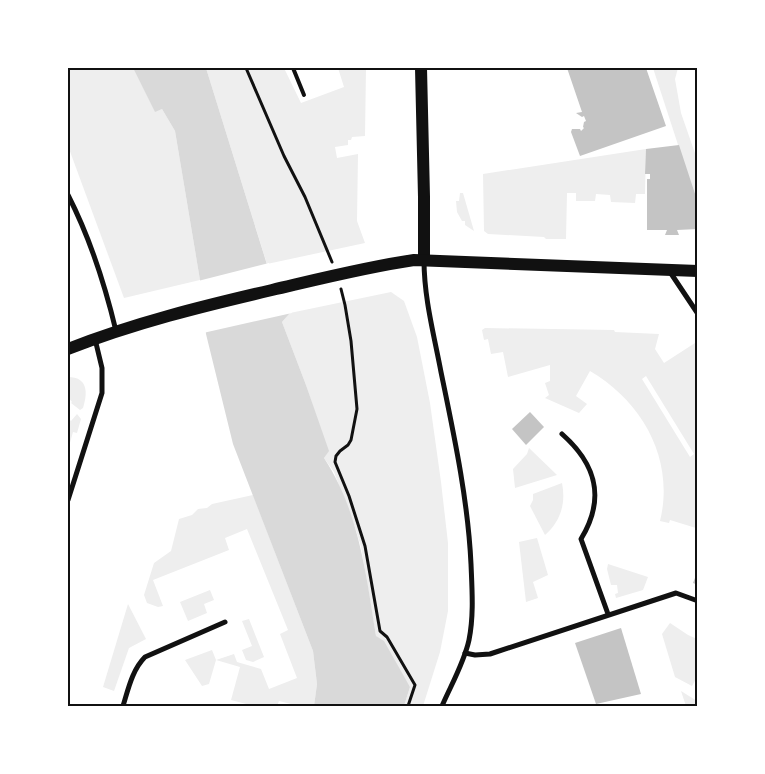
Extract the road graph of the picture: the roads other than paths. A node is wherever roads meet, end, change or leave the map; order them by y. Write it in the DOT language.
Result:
graph roads {
  1 [pos="292,68"];
  2 [pos="421,68"];
  3 [pos="304,95"];
  4 [pos="68,196"];
  5 [pos="424,260"];
  6 [pos="668,270"];
  7 [pos="698,270"];
  8 [pos="698,314"];
  9 [pos="116,332"];
  10 [pos="95,338"];
  11 [pos="68,349"];
  12 [pos="562,434"];
  13 [pos="68,500"];
  14 [pos="698,601"];
  15 [pos="608,614"];
  16 [pos="225,622"];
  17 [pos="465,653"];
  18 [pos="123,706"];
  19 [pos="442,706"];
  1 -- 3 [label="lane"];
  2 -- 5 [label="main road"];
  4 -- 9 [label="street"];
  5 -- 6 [label="main road"];
  5 -- 9 [label="main road"];
  5 -- 17 [label="street"];
  6 -- 7 [label="main road"];
  6 -- 8 [label="street"];
  9 -- 10 [label="main road"];
  10 -- 11 [label="main road"];
  10 -- 13 [label="street"];
  12 -- 15 [label="street"];
  14 -- 15 [label="street"];
  15 -- 17 [label="street"];
  16 -- 18 [label="street"];
  17 -- 19 [label="street"];
}
